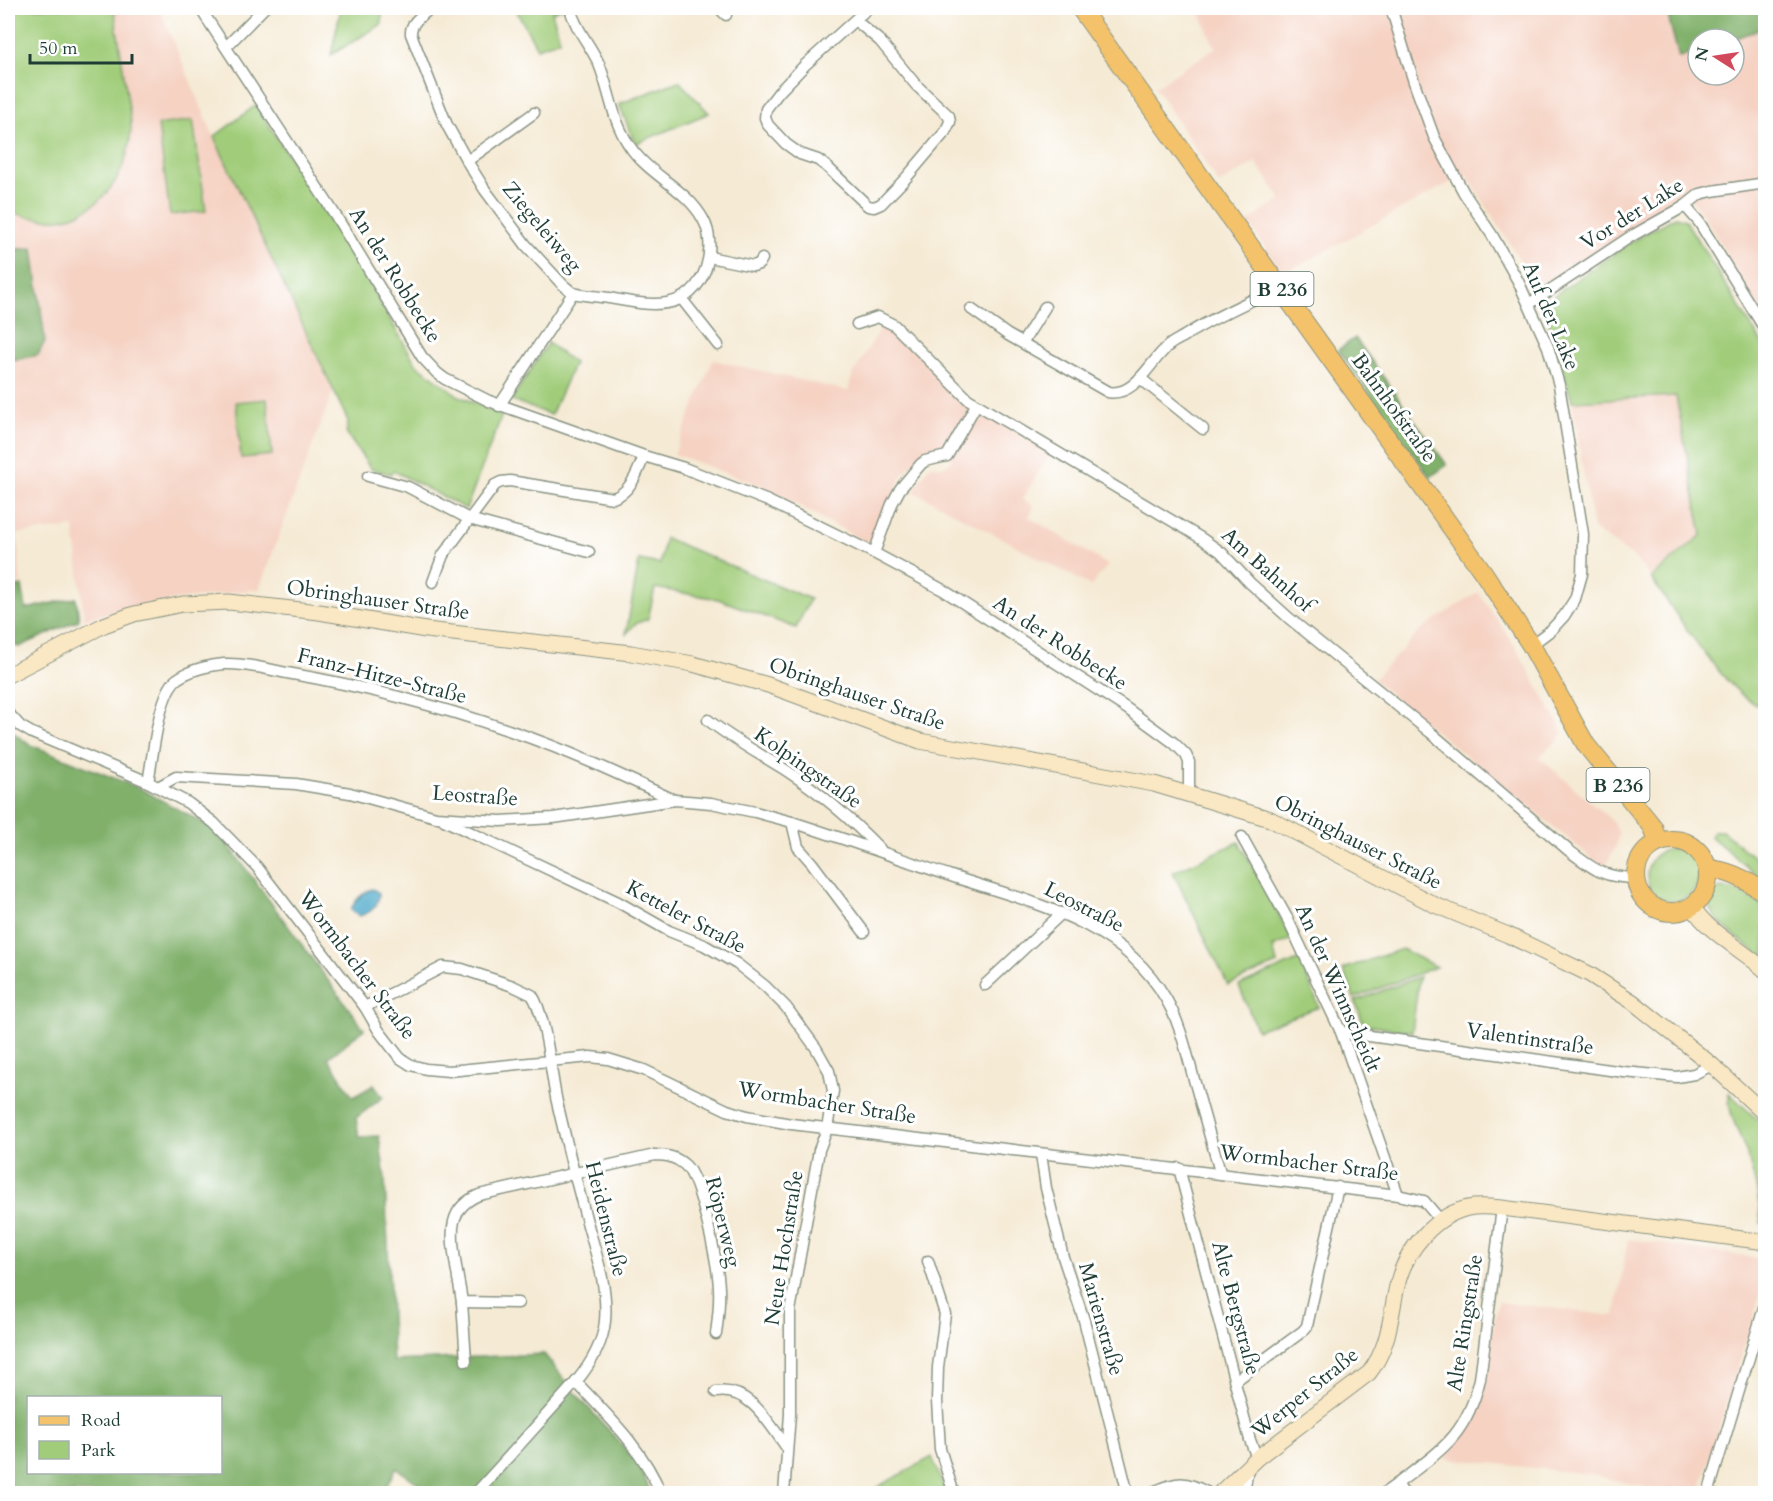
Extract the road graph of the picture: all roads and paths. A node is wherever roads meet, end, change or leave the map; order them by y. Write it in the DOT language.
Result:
graph roads {
  1 [pos="200,8"];
  2 [pos="264,8"];
  3 [pos="431,8"];
  4 [pos="570,8"];
  5 [pos="868,8"];
  6 [pos="1080,8"];
  7 [pos="1391,8"];
  8 [pos="855,20"];
  9 [pos="226,47"];
  10 [pos="534,113"];
  11 [pos="467,161"];
  12 [pos="1766,183"];
  13 [pos="1685,206"];
  14 [pos="709,257"];
  15 [pos="762,259"];
  16 [pos="1280,286"];
  17 [pos="573,293"];
  18 [pos="681,298"];
  19 [pos="1529,304"];
  20 [pos="1045,307"];
  21 [pos="971,309"];
  22 [pos="857,324"];
  23 [pos="1766,331"];
  24 [pos="1023,342"];
  25 [pos="718,345"];
  26 [pos="1140,378"];
  27 [pos="976,405"];
  28 [pos="499,406"];
  29 [pos="1203,429"];
  30 [pos="644,456"];
  31 [pos="368,476"];
  32 [pos="469,519"];
  33 [pos="589,552"];
  34 [pos="874,553"];
  35 [pos="433,582"];
  36 [pos="1531,645"];
  37 [pos="8,675"];
  38 [pos="8,713"];
  39 [pos="708,720"];
  40 [pos="153,785"];
  41 [pos="1189,794"];
  42 [pos="675,800"];
  43 [pos="436,817"];
  44 [pos="792,822"];
  45 [pos="1242,837"];
  46 [pos="1658,842"];
  47 [pos="883,851"];
  48 [pos="1708,869"];
  49 [pos="1636,878"];
  50 [pos="1766,894"];
  51 [pos="1692,906"];
  52 [pos="1062,913"];
  53 [pos="864,932"];
  54 [pos="1766,971"];
  55 [pos="985,985"];
  56 [pos="365,1008"];
  57 [pos="1341,1032"];
  58 [pos="550,1060"];
  59 [pos="1712,1065"];
  60 [pos="1766,1114"];
  61 [pos="827,1129"];
  62 [pos="1041,1154"];
  63 [pos="1179,1168"];
  64 [pos="1220,1172"];
  65 [pos="574,1174"];
  66 [pos="1338,1187"];
  67 [pos="1398,1195"];
  68 [pos="1502,1208"];
  69 [pos="1442,1221"];
  70 [pos="1766,1242"];
  71 [pos="928,1261"];
  72 [pos="1766,1301"];
  73 [pos="462,1302"];
  74 [pos="518,1303"];
  75 [pos="716,1334"];
  76 [pos="466,1361"];
  77 [pos="1235,1381"];
  78 [pos="576,1382"];
  79 [pos="716,1392"];
  80 [pos="787,1448"];
  81 [pos="1253,1462"];
  82 [pos="1401,1489"];
  83 [pos="475,1494"];
  84 [pos="661,1494"];
  85 [pos="784,1494"];
  86 [pos="954,1494"];
  87 [pos="1128,1494"];
  88 [pos="1148,1494"];
  89 [pos="1210,1494"];
  90 [pos="1219,1494"];
  91 [pos="1244,1494"];
  92 [pos="1383,1494"];
  93 [pos="1708,1494"];
  1 -- 9 [label="street, An der Robbecke"];
  2 -- 9 [label="street"];
  3 -- 11 [label="street, Ziegeleiweg"];
  4 -- 14 [label="street"];
  5 -- 8 [label="street"];
  6 -- 16 [label="main road, Bahnhofstraße / B 236"];
  7 -- 19 [label="street, Auf der Lake"];
  8 -- 8 [label="street"];
  9 -- 28 [label="street, An der Robbecke"];
  10 -- 11 [label="street"];
  11 -- 17 [label="street, Ziegeleiweg"];
  12 -- 13 [label="street, Vor der Lake"];
  13 -- 19 [label="street, Vor der Lake"];
  13 -- 23 [label="street"];
  14 -- 15 [label="street"];
  14 -- 18 [label="street"];
  16 -- 26 [label="street"];
  16 -- 36 [label="main road, Bahnhofstraße / B 236"];
  17 -- 18 [label="street"];
  17 -- 28 [label="street, Ziegeleiweg"];
  18 -- 25 [label="street"];
  19 -- 36 [label="street, Auf der Lake"];
  20 -- 24 [label="street"];
  21 -- 24 [label="street"];
  22 -- 27 [label="street, Am Bahnhof"];
  24 -- 26 [label="street"];
  26 -- 29 [label="street"];
  27 -- 34 [label="street"];
  27 -- 49 [label="street, Am Bahnhof"];
  28 -- 30 [label="street, An der Robbecke"];
  30 -- 32 [label="street"];
  30 -- 34 [label="street, An der Robbecke"];
  31 -- 32 [label="street"];
  32 -- 33 [label="street"];
  32 -- 35 [label="street"];
  34 -- 41 [label="street, An der Robbecke"];
  36 -- 46 [label="main road, Bahnhofstraße / B 236"];
  37 -- 41 [label="street, Obringhauser Straße"];
  38 -- 40 [label="street, Wormbacher Straße"];
  39 -- 47 [label="street, Kolpingstraße"];
  40 -- 42 [label="street, Franz-Hitze-Straße"];
  40 -- 43 [label="street, Leostraße"];
  40 -- 56 [label="street, Wormbacher Straße"];
  41 -- 59 [label="street, Obringhauser Straße"];
  42 -- 43 [label="street, Leostraße"];
  42 -- 44 [label="street, Leostraße"];
  43 -- 61 [label="street, Ketteler Straße"];
  44 -- 47 [label="street, Leostraße"];
  44 -- 53 [label="street"];
  45 -- 57 [label="street, An der Winnscheidt"];
  46 -- 48 [label="main road"];
  46 -- 49 [label="main road"];
  47 -- 52 [label="street, Leostraße"];
  48 -- 50 [label="main road"];
  48 -- 51 [label="main road"];
  49 -- 51 [label="main road"];
  51 -- 54 [label="street"];
  52 -- 55 [label="street"];
  52 -- 64 [label="street, Leostraße"];
  56 -- 58 [label="street, Wormbacher Straße"];
  56 -- 58 [label="street, Heidenstraße"];
  57 -- 59 [label="street, Valentinstraße"];
  57 -- 67 [label="street, An der Winnscheidt"];
  58 -- 61 [label="street, Wormbacher Straße"];
  58 -- 65 [label="street, Heidenstraße"];
  59 -- 60 [label="street, Obringhauser Straße"];
  61 -- 62 [label="street, Wormbacher Straße"];
  61 -- 80 [label="street, Neue Hochstraße"];
  62 -- 63 [label="street, Wormbacher Straße"];
  62 -- 87 [label="street, Marienstraße"];
  63 -- 64 [label="street, Wormbacher Straße"];
  63 -- 77 [label="street, Alte Bergstraße"];
  64 -- 66 [label="street, Wormbacher Straße"];
  65 -- 73 [label="street"];
  65 -- 75 [label="street, Röperweg"];
  65 -- 78 [label="street, Heidenstraße"];
  66 -- 67 [label="street, Wormbacher Straße"];
  66 -- 77 [label="street"];
  67 -- 69 [label="street, Wormbacher Straße"];
  68 -- 69 [label="street"];
  68 -- 70 [label="street"];
  68 -- 82 [label="street, Alte Ringstraße"];
  69 -- 81 [label="street, Werper Straße"];
  71 -- 86 [label="street"];
  72 -- 93 [label="street"];
  73 -- 74 [label="street"];
  73 -- 76 [label="street"];
  77 -- 81 [label="street, Alte Bergstraße"];
  78 -- 83 [label="street, Heidenstraße"];
  78 -- 84 [label="street"];
  79 -- 80 [label="street"];
  80 -- 85 [label="street, Neue Hochstraße"];
  81 -- 90 [label="street, Werper Straße"];
  81 -- 91 [label="street, Werper Straße"];
  82 -- 92 [label="street, Alte Ringstraße"];
  88 -- 89 [label="street"];
}
